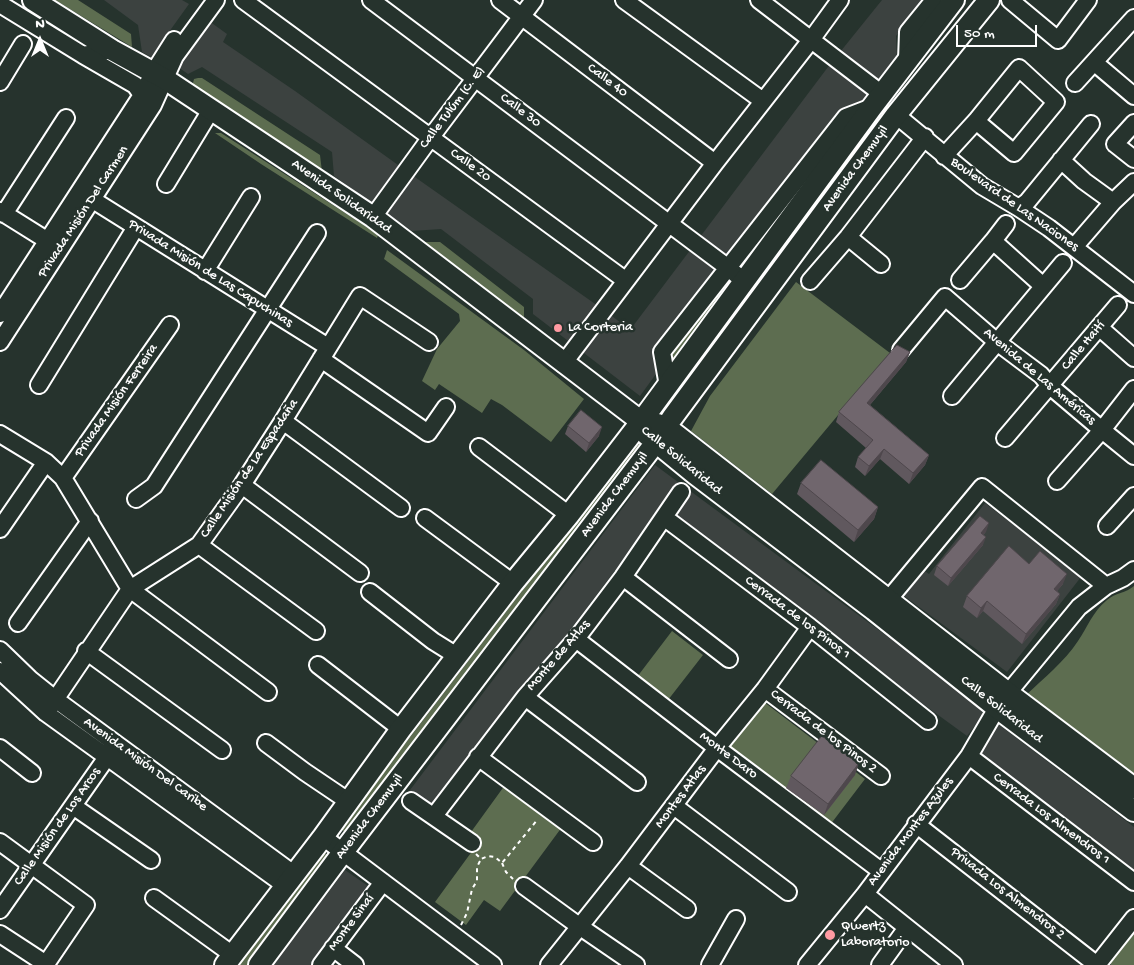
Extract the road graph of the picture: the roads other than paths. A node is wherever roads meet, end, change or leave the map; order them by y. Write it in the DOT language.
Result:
graph roads {
  1 [pos="32,0"];
  2 [pos="205,0"];
  3 [pos="216,0"];
  4 [pos="242,0"];
  5 [pos="371,0"];
  6 [pos="500,0"];
  7 [pos="534,0"];
  8 [pos="624,0"];
  9 [pos="758,0"];
  10 [pos="840,0"];
  11 [pos="934,0"];
  12 [pos="954,0"];
  13 [pos="989,0"];
  14 [pos="1010,0"];
  15 [pos="1088,0"];
  16 [pos="0,4"];
  17 [pos="522,16"];
  18 [pos="1134,18"];
  19 [pos="811,40"];
  20 [pos="23,44"];
  21 [pos="112,50"];
  22 [pos="83,55"];
  23 [pos="907,60"];
  24 [pos="1095,63"];
  25 [pos="159,76"];
  26 [pos="475,78"];
  27 [pos="0,82"];
  28 [pos="1075,83"];
  29 [pos="142,95"];
  30 [pos="1134,96"];
  31 [pos="877,100"];
  32 [pos="763,101"];
  33 [pos="211,110"];
  34 [pos="896,115"];
  35 [pos="66,118"];
  36 [pos="976,121"];
  37 [pos="1134,123"];
  38 [pos="1091,124"];
  39 [pos="431,137"];
  40 [pos="925,137"];
  41 [pos="944,156"];
  42 [pos="1134,159"];
  43 [pos="1061,160"];
  44 [pos="715,163"];
  45 [pos="1134,182"];
  46 [pos="166,184"];
  47 [pos="251,197"];
  48 [pos="92,200"];
  49 [pos="1113,202"];
  50 [pos="1019,208"];
  51 [pos="2,213"];
  52 [pos="373,217"];
  53 [pos="669,223"];
  54 [pos="1006,224"];
  55 [pos="136,227"];
  56 [pos="317,234"];
  57 [pos="848,237"];
  58 [pos="994,241"];
  59 [pos="53,246"];
  60 [pos="1074,246"];
  61 [pos="1063,263"];
  62 [pos="881,264"];
  63 [pos="728,267"];
  64 [pos="205,271"];
  65 [pos="625,280"];
  66 [pos="960,280"];
  67 [pos="744,281"];
  68 [pos="810,281"];
  69 [pos="1043,286"];
  70 [pos="1133,292"];
  71 [pos="1118,305"];
  72 [pos="268,310"];
  73 [pos="0,314"];
  74 [pos="170,325"];
  75 [pos="1100,328"];
  76 [pos="0,342"];
  77 [pos="429,342"];
  78 [pos="997,342"];
  79 [pos="901,350"];
  80 [pos="325,353"];
  81 [pos="1134,358"];
  82 [pos="563,364"];
  83 [pos="39,384"];
  84 [pos="668,386"];
  85 [pos="1050,386"];
  86 [pos="1134,390"];
  87 [pos="952,396"];
  88 [pos="446,407"];
  89 [pos="283,421"];
  90 [pos="638,421"];
  91 [pos="1102,430"];
  92 [pos="0,434"];
  93 [pos="661,434"];
  94 [pos="1005,438"];
  95 [pos="479,447"];
  96 [pos="1134,456"];
  97 [pos="46,462"];
  98 [pos="63,478"];
  99 [pos="1057,481"];
  100 [pos="242,484"];
  101 [pos="681,492"];
  102 [pos="1134,496"];
  103 [pos="136,499"];
  104 [pos="401,508"];
  105 [pos="569,515"];
  106 [pos="425,518"];
  107 [pos="665,518"];
  108 [pos="90,521"];
  109 [pos="1107,526"];
  110 [pos="0,529"];
  111 [pos="199,545"];
  112 [pos="1134,570"];
  113 [pos="360,573"];
  114 [pos="623,577"];
  115 [pos="513,583"];
  116 [pos="1106,586"];
  117 [pos="130,589"];
  118 [pos="370,592"];
  119 [pos="888,600"];
  120 [pos="18,623"];
  121 [pos="810,627"];
  122 [pos="316,631"];
  123 [pos="576,639"];
  124 [pos="0,650"];
  125 [pos="86,651"];
  126 [pos="457,656"];
  127 [pos="729,659"];
  128 [pos="318,665"];
  129 [pos="0,671"];
  130 [pos="766,689"];
  131 [pos="268,692"];
  132 [pos="525,697"];
  133 [pos="55,699"];
  134 [pos="1002,700"];
  135 [pos="46,714"];
  136 [pos="928,721"];
  137 [pos="401,729"];
  138 [pos="266,743"];
  139 [pos="0,748"];
  140 [pos="718,748"];
  141 [pos="222,750"];
  142 [pos="112,751"];
  143 [pos="969,756"];
  144 [pos="478,757"];
  145 [pos="32,773"];
  146 [pos="881,776"];
  147 [pos="636,782"];
  148 [pos="1134,788"];
  149 [pos="411,800"];
  150 [pos="348,801"];
  151 [pos="73,806"];
  152 [pos="674,806"];
  153 [pos="1134,811"];
  154 [pos="434,816"];
  155 [pos="916,824"];
  156 [pos="323,837"];
  157 [pos="0,842"];
  158 [pos="593,842"];
  159 [pos="472,843"];
  160 [pos="343,852"];
  161 [pos="151,860"];
  162 [pos="32,864"];
  163 [pos="628,866"];
  164 [pos="881,871"];
  165 [pos="290,880"];
  166 [pos="383,882"];
  167 [pos="1134,882"];
  168 [pos="524,886"];
  169 [pos="788,892"];
  170 [pos="864,894"];
  171 [pos="154,898"];
  172 [pos="687,909"];
  173 [pos="0,910"];
  174 [pos="1134,918"];
  175 [pos="736,919"];
  176 [pos="579,926"];
  177 [pos="906,929"];
  178 [pos="0,934"];
  179 [pos="333,948"];
  180 [pos="229,960"];
  181 [pos="259,965"];
  182 [pos="320,965"];
  183 [pos="354,965"];
  184 [pos="493,965"];
  185 [pos="549,965"];
  186 [pos="636,965"];
  187 [pos="710,965"];
  188 [pos="807,965"];
  189 [pos="880,965"];
  190 [pos="954,965"];
  191 [pos="1097,965"];
  1 -- 21 [label="main road, Avenida Solidaridad"];
  2 -- 25 [label="street"];
  3 -- 25 [label="street"];
  4 -- 39 [label="street, Calle 20"];
  5 -- 26 [label="street, Calle 30"];
  6 -- 17 [label="street, Calle 40"];
  7 -- 17 [label="street, Calle Tulúm (C. E)"];
  8 -- 32 [label="street"];
  9 -- 19 [label="street"];
  10 -- 19 [label="street"];
  11 -- 23 [label="street"];
  12 -- 23 [label="main road, Avenida Chemuyil"];
  13 -- 34 [label="main road, Avenida Chemuyil"];
  14 -- 15 [label="street"];
  16 -- 22 [label="street"];
  17 -- 26 [label="street, Calle Tulúm (C. E)"];
  17 -- 44 [label="street, Calle 40"];
  18 -- 24 [label="street"];
  19 -- 31 [label="street"];
  19 -- 32 [label="street"];
  20 -- 27 [label="street"];
  21 -- 22 [label="street"];
  21 -- 25 [label="main road, Avenida Solidaridad"];
  22 -- 29 [label="street"];
  23 -- 31 [label="main road, Avenida Chemuyil"];
  24 -- 28 [label="street"];
  24 -- 30 [label="street"];
  25 -- 29 [label="street, Privada Misión Del Carmen"];
  25 -- 33 [label="main road, Avenida Solidaridad"];
  25 -- 48 [label="street, Privada Misión Del Carmen"];
  26 -- 39 [label="street, Calle Tulúm (C. E)"];
  26 -- 53 [label="street, Calle 30"];
  29 -- 59 [label="street, Privada Misión Del Carmen"];
  31 -- 63 [label="street"];
  31 -- 67 [label="main road, Avenida Chemuyil"];
  32 -- 44 [label="street"];
  33 -- 46 [label="street"];
  33 -- 52 [label="main road, Avenida Solidaridad"];
  34 -- 40 [label="street, Boulevard de Las Naciones"];
  34 -- 93 [label="main road, Avenida Chemuyil"];
  35 -- 51 [label="street"];
  36 -- 36 [label="street"];
  36 -- 41 [label="street"];
  37 -- 42 [label="street"];
  38 -- 43 [label="street"];
  39 -- 52 [label="street, Calle Tulúm (C. E)"];
  39 -- 65 [label="street, Calle 20"];
  40 -- 41 [label="street, Boulevard de Las Naciones"];
  40 -- 57 [label="street"];
  41 -- 50 [label="street, Boulevard de Las Naciones"];
  43 -- 49 [label="street"];
  43 -- 50 [label="street"];
  44 -- 53 [label="street"];
  45 -- 49 [label="street"];
  47 -- 64 [label="street"];
  48 -- 55 [label="street, Privada Misión de Las Capuchinas"];
  48 -- 59 [label="street, Privada Misión Del Carmen"];
  49 -- 60 [label="street"];
  50 -- 60 [label="street, Boulevard de Las Naciones"];
  51 -- 59 [label="street"];
  52 -- 82 [label="main road, Avenida Solidaridad"];
  53 -- 63 [label="street, Calle 30"];
  53 -- 65 [label="street"];
  54 -- 58 [label="street"];
  55 -- 64 [label="street, Privada Misión de Las Capuchinas"];
  55 -- 83 [label="street"];
  56 -- 72 [label="street"];
  57 -- 62 [label="street"];
  57 -- 68 [label="street"];
  58 -- 66 [label="street"];
  58 -- 69 [label="street"];
  59 -- 73 [label="street, Privada Misión Del Carmen"];
  59 -- 76 [label="street, Privada Misión Del Carmen"];
  60 -- 70 [label="street, Boulevard de Las Naciones"];
  61 -- 69 [label="street"];
  63 -- 67 [label="street, Calle 30"];
  63 -- 84 [label="street"];
  64 -- 72 [label="street, Privada Misión de Las Capuchinas"];
  65 -- 82 [label="street"];
  67 -- 84 [label="main road, Avenida Chemuyil"];
  69 -- 78 [label="street"];
  71 -- 75 [label="street, Calle Haití"];
  72 -- 80 [label="street, Privada Misión de Las Capuchinas"];
  72 -- 103 [label="street"];
  74 -- 98 [label="street, Privada Misión Ferreira"];
  75 -- 81 [label="street"];
  75 -- 85 [label="street, Calle Haití"];
  77 -- 80 [label="street, Calle Misión de La Espadaña"];
  78 -- 79 [label="street, Avenida de Las Américas"];
  78 -- 85 [label="street, Avenida de Las Américas"];
  78 -- 87 [label="street"];
  80 -- 88 [label="street, Privada Misión de Las Capuchinas"];
  80 -- 89 [label="street, Calle Misión de La Espadaña"];
  82 -- 90 [label="main road, Avenida Solidaridad"];
  84 -- 90 [label="main road, Avenida Chemuyil"];
  85 -- 91 [label="street, Avenida de Las Américas"];
  85 -- 94 [label="street, Calle Haití"];
  86 -- 91 [label="street"];
  89 -- 100 [label="street, Calle Misión de La Espadaña"];
  89 -- 104 [label="street"];
  90 -- 93 [label="main road, Calle Solidaridad"];
  90 -- 105 [label="main road, Avenida Chemuyil"];
  91 -- 96 [label="street, Avenida de Las Américas"];
  91 -- 99 [label="street"];
  92 -- 97 [label="street"];
  93 -- 119 [label="main road, Calle Solidaridad"];
  93 -- 134 [label="main road, Calle Solidaridad"];
  93 -- 160 [label="main road, Avenida Chemuyil"];
  95 -- 105 [label="street"];
  97 -- 98 [label="street"];
  97 -- 110 [label="street"];
  98 -- 108 [label="street"];
  100 -- 111 [label="street, Calle Misión de La Espadaña"];
  100 -- 113 [label="street"];
  101 -- 107 [label="street, Monte de Atlas"];
  102 -- 109 [label="street"];
  105 -- 115 [label="main road, Avenida Chemuyil"];
  106 -- 115 [label="street"];
  107 -- 114 [label="street, Monte de Atlas"];
  107 -- 121 [label="street, Cerrada de los Pinos 1"];
  108 -- 117 [label="street"];
  108 -- 120 [label="street"];
  111 -- 117 [label="street, Calle Misión de La Espadaña"];
  111 -- 122 [label="street"];
  112 -- 116 [label="street, Avenida Montes Azules"];
  114 -- 123 [label="street, Monte de Atlas"];
  114 -- 127 [label="street"];
  115 -- 126 [label="main road, Avenida Chemuyil"];
  116 -- 119 [label="street"];
  116 -- 134 [label="street, Avenida Montes Azules"];
  117 -- 125 [label="street, Calle Misión de La Espadaña"];
  117 -- 131 [label="street"];
  118 -- 126 [label="street"];
  119 -- 134 [label="main road, Calle Solidaridad"];
  121 -- 130 [label="street, Montes Atlas"];
  121 -- 136 [label="street, Cerrada de los Pinos 1"];
  123 -- 132 [label="street, Monte de Atlas"];
  123 -- 140 [label="street, Monte Daro"];
  124 -- 133 [label="street, Avenida Misión Del Caribe"];
  125 -- 133 [label="street, Calle Misión de La Espadaña"];
  125 -- 141 [label="street"];
  126 -- 137 [label="main road, Avenida Chemuyil"];
  128 -- 137 [label="street"];
  129 -- 135 [label="street, Avenida Misión Del Caribe"];
  130 -- 140 [label="street, Montes Atlas"];
  130 -- 146 [label="street, Cerrada de los Pinos 2"];
  132 -- 144 [label="street, Monte de Atlas"];
  132 -- 147 [label="street"];
  133 -- 135 [label="street, Calle Misión de La Espadaña"];
  133 -- 142 [label="street, Avenida Misión Del Caribe"];
  134 -- 143 [label="street, Avenida Montes Azules"];
  134 -- 148 [label="main road, Calle Solidaridad"];
  134 -- 153 [label="main road, Calle Solidaridad"];
  135 -- 142 [label="street, Avenida Misión Del Caribe"];
  137 -- 150 [label="main road, Avenida Chemuyil"];
  138 -- 150 [label="street"];
  139 -- 145 [label="street"];
  140 -- 152 [label="street, Montes Atlas"];
  140 -- 164 [label="street, Monte Daro"];
  142 -- 151 [label="street, Calle Misión de Los Arcos"];
  142 -- 165 [label="street, Avenida Misión Del Caribe"];
  143 -- 155 [label="street, Avenida Montes Azules"];
  143 -- 167 [label="street, Cerrada Los Almendros 1"];
  144 -- 154 [label="street, Monte de Atlas"];
  144 -- 158 [label="street"];
  149 -- 154 [label="street"];
  150 -- 156 [label="main road, Avenida Chemuyil"];
  151 -- 161 [label="street"];
  151 -- 162 [label="street, Calle Misión de Los Arcos"];
  152 -- 163 [label="street, Montes Atlas"];
  152 -- 169 [label="street"];
  154 -- 159 [label="street"];
  155 -- 164 [label="street, Avenida Montes Azules"];
  155 -- 191 [label="street, Privada Los Almendros 2"];
  156 -- 160 [label="street"];
  156 -- 165 [label="main road, Avenida Chemuyil"];
  157 -- 162 [label="street"];
  160 -- 166 [label="street"];
  160 -- 181 [label="main road, Avenida Chemuyil"];
  162 -- 173 [label="street, Calle Misión de Los Arcos"];
  162 -- 178 [label="street"];
  163 -- 172 [label="street"];
  163 -- 176 [label="street, Montes Atlas"];
  164 -- 170 [label="street, Avenida Montes Azules"];
  165 -- 180 [label="main road, Avenida Chemuyil"];
  166 -- 179 [label="street, Monte Sinaí"];
  166 -- 184 [label="street"];
  168 -- 176 [label="street"];
  170 -- 177 [label="street"];
  170 -- 188 [label="street, Avenida Montes Azules"];
  171 -- 180 [label="street"];
  174 -- 191 [label="street"];
  175 -- 187 [label="street"];
  176 -- 185 [label="street, Montes Atlas"];
  176 -- 186 [label="street"];
  177 -- 189 [label="street"];
  177 -- 190 [label="street"];
  179 -- 182 [label="street, Monte Sinaí"];
  179 -- 183 [label="street"];
}
